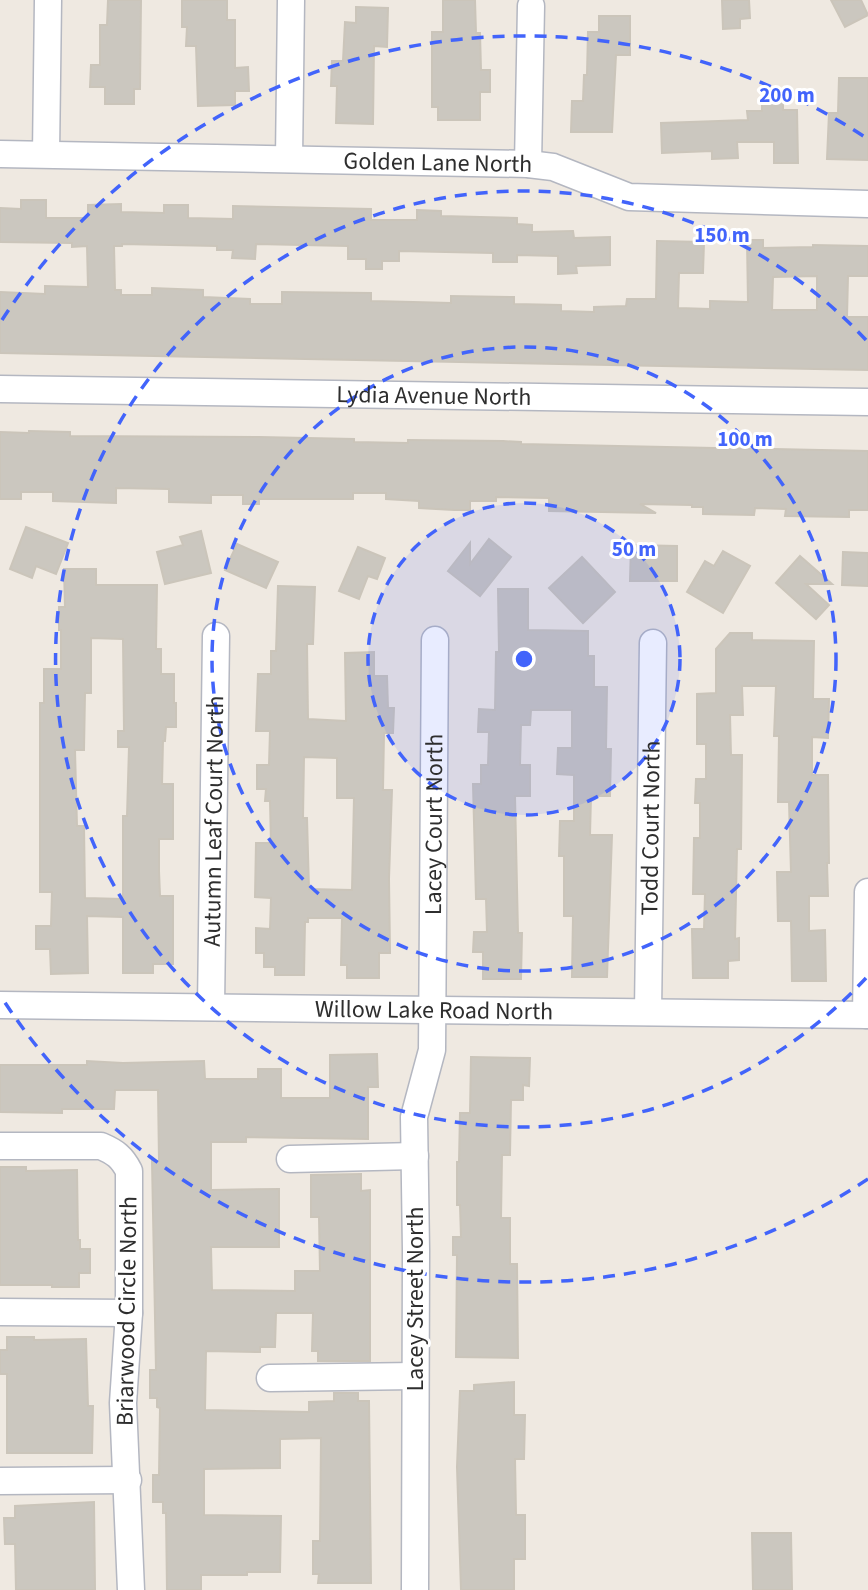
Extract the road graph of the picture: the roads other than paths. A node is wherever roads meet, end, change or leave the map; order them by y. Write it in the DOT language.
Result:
graph roads {
  1 [pos="48,0"];
  2 [pos="291,0"];
  3 [pos="531,6"];
  4 [pos="0,154"];
  5 [pos="46,154"];
  6 [pos="289,159"];
  7 [pos="528,164"];
  8 [pos="868,204"];
  9 [pos="0,390"];
  10 [pos="868,402"];
  11 [pos="216,636"];
  12 [pos="435,640"];
  13 [pos="653,643"];
  14 [pos="868,892"];
  15 [pos="0,1005"];
  16 [pos="211,1007"];
  17 [pos="431,1010"];
  18 [pos="648,1012"];
  19 [pos="867,1015"];
  20 [pos="0,1146"];
  21 [pos="415,1156"];
  22 [pos="290,1159"];
  23 [pos="0,1312"];
  24 [pos="129,1312"];
  25 [pos="415,1376"];
  26 [pos="270,1378"];
  27 [pos="128,1480"];
  28 [pos="0,1481"];
  29 [pos="131,1590"];
  30 [pos="415,1590"];
  1 -- 5 [label="street"];
  2 -- 6 [label="street"];
  3 -- 7 [label="street"];
  4 -- 5 [label="street, Golden Lane North"];
  5 -- 6 [label="street, Golden Lane North"];
  6 -- 7 [label="street, Golden Lane North"];
  7 -- 8 [label="street, Golden Lane North"];
  9 -- 10 [label="street, Lydia Avenue North"];
  11 -- 16 [label="street, Autumn Leaf Court North"];
  12 -- 17 [label="street, Lacey Court North"];
  13 -- 18 [label="street, Todd Court North"];
  14 -- 19 [label="street"];
  15 -- 16 [label="street, Willow Lake Road North"];
  16 -- 17 [label="street, Willow Lake Road North"];
  17 -- 18 [label="street, Willow Lake Road North"];
  17 -- 21 [label="street, Lacey Street North"];
  18 -- 19 [label="street, Willow Lake Road North"];
  20 -- 24 [label="street, Briarwood Circle North"];
  21 -- 22 [label="street"];
  21 -- 25 [label="street, Lacey Street North"];
  23 -- 24 [label="street"];
  24 -- 27 [label="street, Briarwood Circle North"];
  25 -- 26 [label="street"];
  25 -- 30 [label="street, Lacey Street North"];
  27 -- 28 [label="street"];
  27 -- 29 [label="street, Briarwood Circle North"];
}
